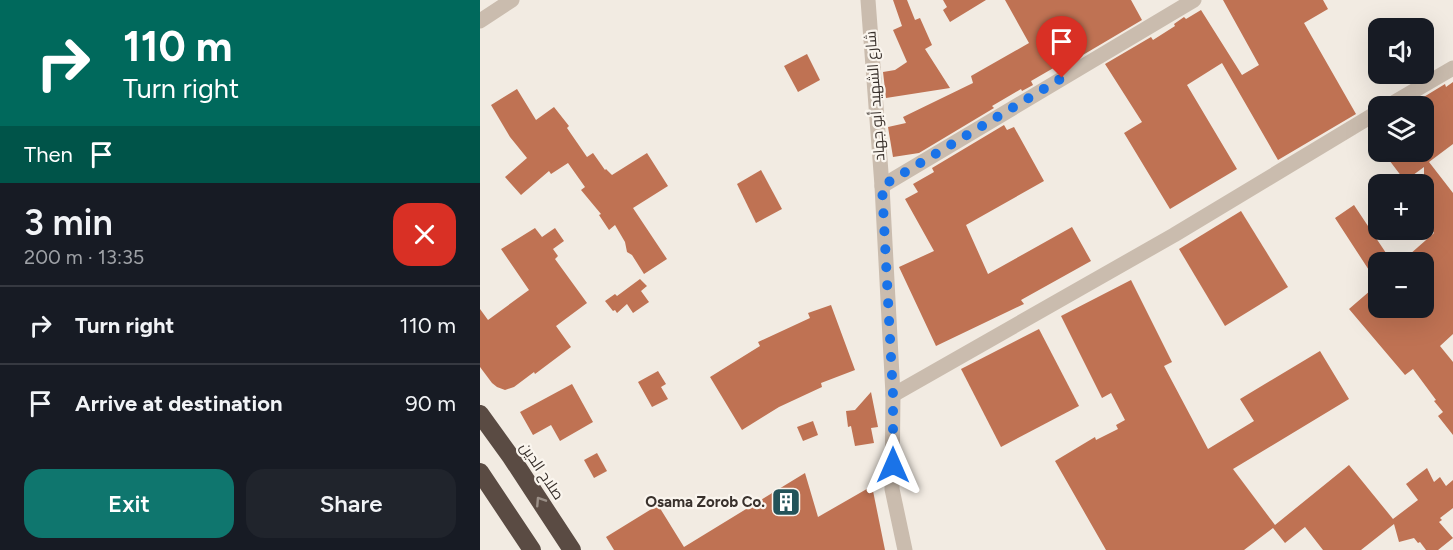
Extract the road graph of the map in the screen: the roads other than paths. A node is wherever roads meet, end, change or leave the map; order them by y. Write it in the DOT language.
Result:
graph roads {
  1 [pos="512,0"];
  2 [pos="868,0"];
  3 [pos="1186,2"];
  4 [pos="480,21"];
  5 [pos="1453,68"];
  6 [pos="1405,96"];
  7 [pos="1368,118"];
  8 [pos="882,186"];
  9 [pos="893,395"];
  10 [pos="480,414"];
  11 [pos="480,472"];
  12 [pos="567,548"];
  13 [pos="532,550"];
  14 [pos="904,550"];
  1 -- 4 [label="street"];
  2 -- 8 [label="street, شارع الشهيد أبو جهاد"];
  3 -- 8 [label="street"];
  5 -- 6 [label="street"];
  7 -- 9 [label="street"];
  8 -- 9 [label="street, شارع الشهيد أبو جهاد"];
  9 -- 14 [label="street, شارع الشهيد أبو جهاد"];
  12 -- 10 [label="highway, صلاح الدين, one-way"];
  11 -- 13 [label="highway"];
}
